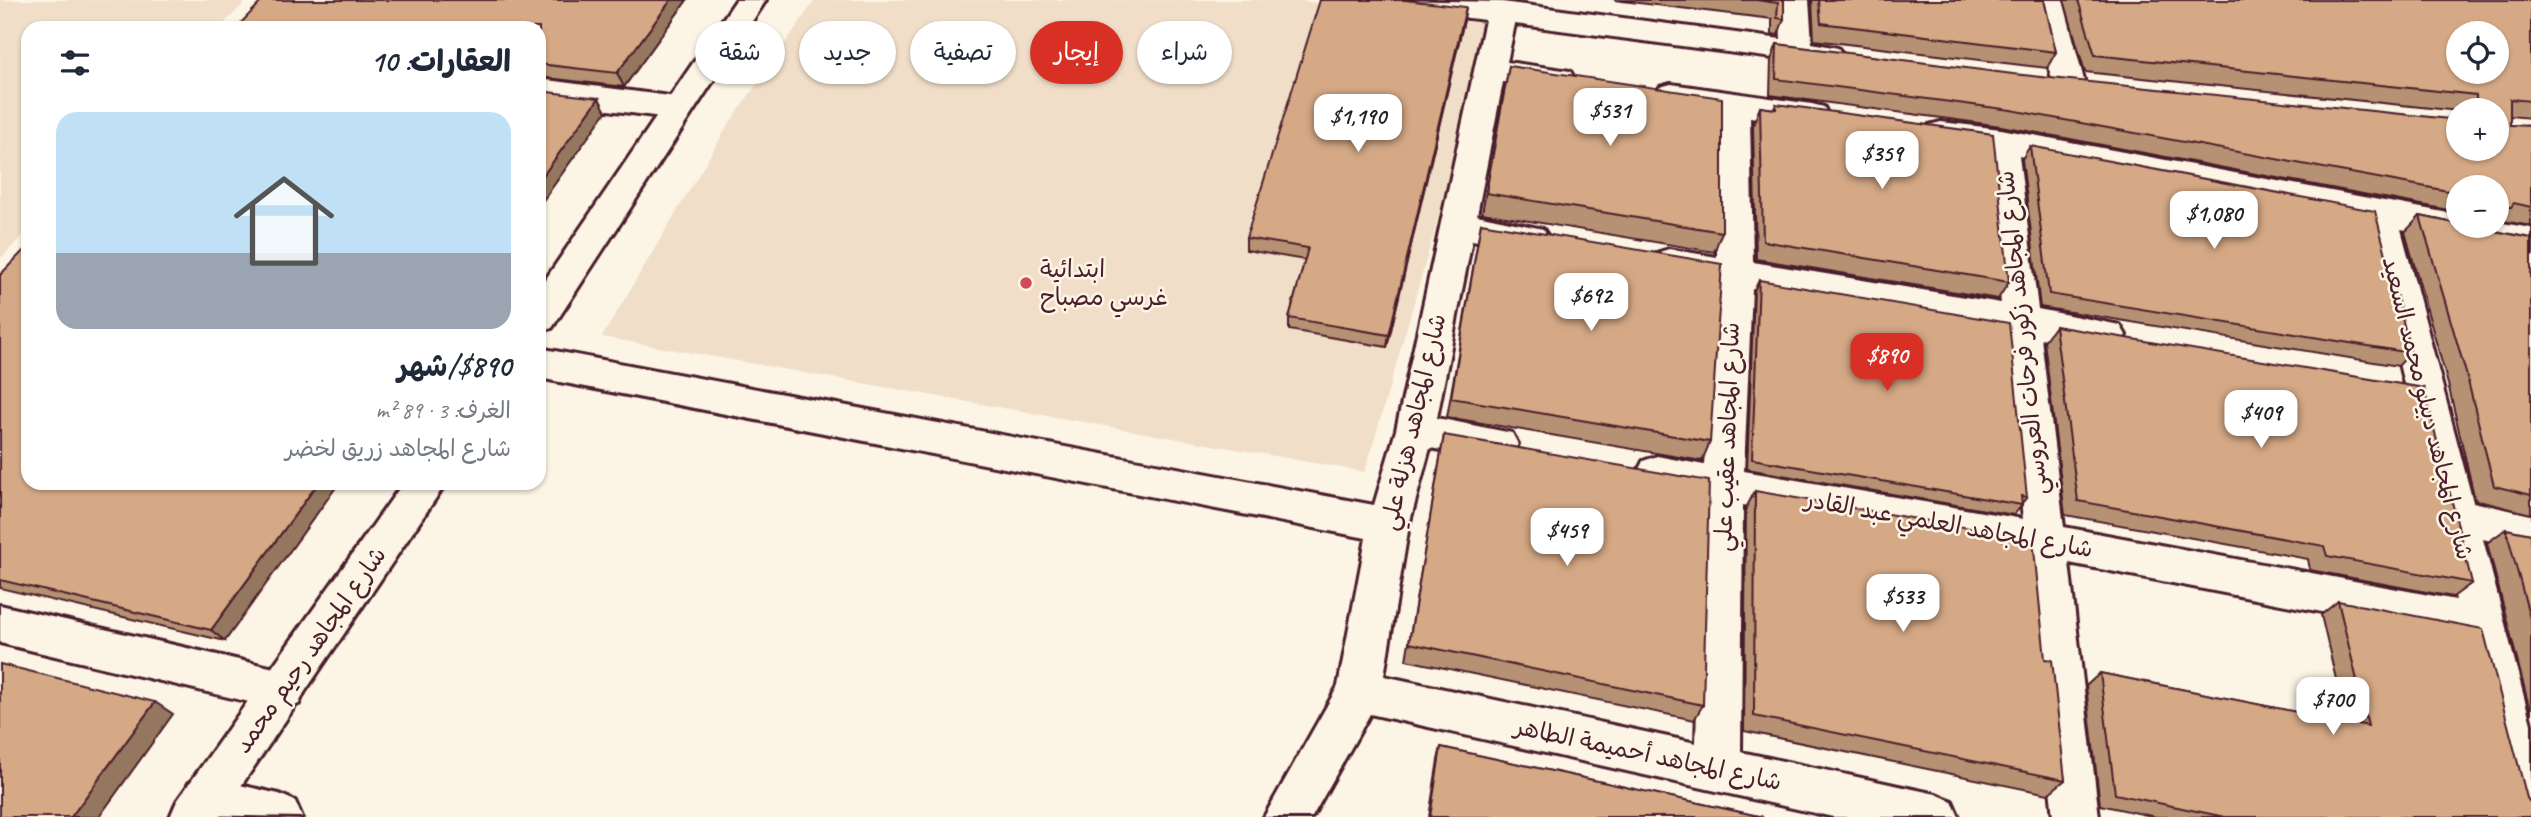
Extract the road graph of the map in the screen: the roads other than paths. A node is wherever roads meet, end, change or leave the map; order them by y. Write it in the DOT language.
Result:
graph roads {
  1 [pos="751,0"];
  2 [pos="1403,0"];
  3 [pos="1794,0"];
  4 [pos="2048,0"];
  5 [pos="1502,12"];
  6 [pos="1797,51"];
  7 [pos="1852,58"];
  8 [pos="1490,70"];
  9 [pos="1585,83"];
  10 [pos="2070,84"];
  11 [pos="1639,90"];
  12 [pos="546,91"];
  13 [pos="1734,104"];
  14 [pos="677,108"];
  15 [pos="1841,119"];
  16 [pos="1908,128"];
  17 [pos="2001,141"];
  18 [pos="2379,211"];
  19 [pos="1456,224"];
  20 [pos="2531,241"];
  21 [pos="1562,243"];
  22 [pos="1642,257"];
  23 [pos="1735,273"];
  24 [pos="546,307"];
  25 [pos="2021,320"];
  26 [pos="2143,341"];
  27 [pos="546,364"];
  28 [pos="2386,382"];
  29 [pos="2427,389"];
  30 [pos="1415,429"];
  31 [pos="1536,451"];
  32 [pos="1616,466"];
  33 [pos="1723,485"];
  34 [pos="421,490"];
  35 [pos="2455,515"];
  36 [pos="1389,526"];
  37 [pos="2531,533"];
  38 [pos="2045,541"];
  39 [pos="0,624"];
  40 [pos="2482,624"];
  41 [pos="283,690"];
  42 [pos="1359,691"];
  43 [pos="1718,770"];
  44 [pos="199,808"];
  45 [pos="2531,808"];
  46 [pos="279,817"];
  47 [pos="1287,817"];
  48 [pos="1936,817"];
  49 [pos="2076,817"];
  1 -- 14 [label="street"];
  2 -- 5 [label="street"];
  3 -- 6 [label="street"];
  4 -- 10 [label="street"];
  5 -- 6 [label="street"];
  5 -- 8 [label="street, شارع المجاهد هزلة علي"];
  6 -- 7 [label="street"];
  8 -- 9 [label="street"];
  8 -- 19 [label="street, شارع المجاهد هزلة علي"];
  11 -- 13 [label="street"];
  12 -- 14 [label="street"];
  13 -- 15 [label="street"];
  13 -- 23 [label="street, شارع المجاهد عقيب علي"];
  14 -- 24 [label="street"];
  16 -- 17 [label="street"];
  17 -- 18 [label="street"];
  17 -- 25 [label="street, شارع المجاهد زكور فرحات العروسي"];
  18 -- 20 [label="street"];
  18 -- 29 [label="street, شارع المجاهد دبيلو محمد السعيد"];
  19 -- 21 [label="street"];
  19 -- 30 [label="street, شارع المجاهد هزلة علي"];
  22 -- 23 [label="street"];
  23 -- 25 [label="street"];
  23 -- 33 [label="street, شارع المجاهد عقيب علي"];
  25 -- 26 [label="street"];
  25 -- 38 [label="street, شارع المجاهد زكور فرحات العروسي"];
  27 -- 36 [label="street"];
  28 -- 29 [label="street"];
  29 -- 35 [label="street, شارع المجاهد دبيلو محمد السعيد"];
  30 -- 31 [label="street"];
  30 -- 36 [label="street, شارع المجاهد هزلة علي"];
  32 -- 33 [label="street, شارع المجاهد العلمي عبد القادر"];
  33 -- 38 [label="street, شارع المجاهد العلمي عبد القادر"];
  33 -- 43 [label="street, شارع المجاهد عقيب علي"];
  34 -- 41 [label="street, شارع المجاهد رحيم محمد"];
  35 -- 37 [label="street"];
  35 -- 40 [label="street, شارع المجاهد دبيلو محمد السعيد"];
  36 -- 42 [label="street, شارع المجاهد هزلة علي"];
  38 -- 40 [label="street, شارع المجاهد العلمي عبد القادر"];
  38 -- 49 [label="street, شارع المجاهد زكور فرحات العروسي"];
  39 -- 41 [label="street"];
  40 -- 45 [label="street, شارع المجاهد دبيلو محمد السعيد"];
  41 -- 44 [label="street, شارع المجاهد رحيم محمد"];
  42 -- 43 [label="street, شارع المجاهد أحميمة الطاهر"];
  42 -- 47 [label="street, شارع المجاهد هزلة علي"];
  43 -- 48 [label="street, شارع المجاهد أحميمة الطاهر"];
  44 -- 46 [label="street"];
}
